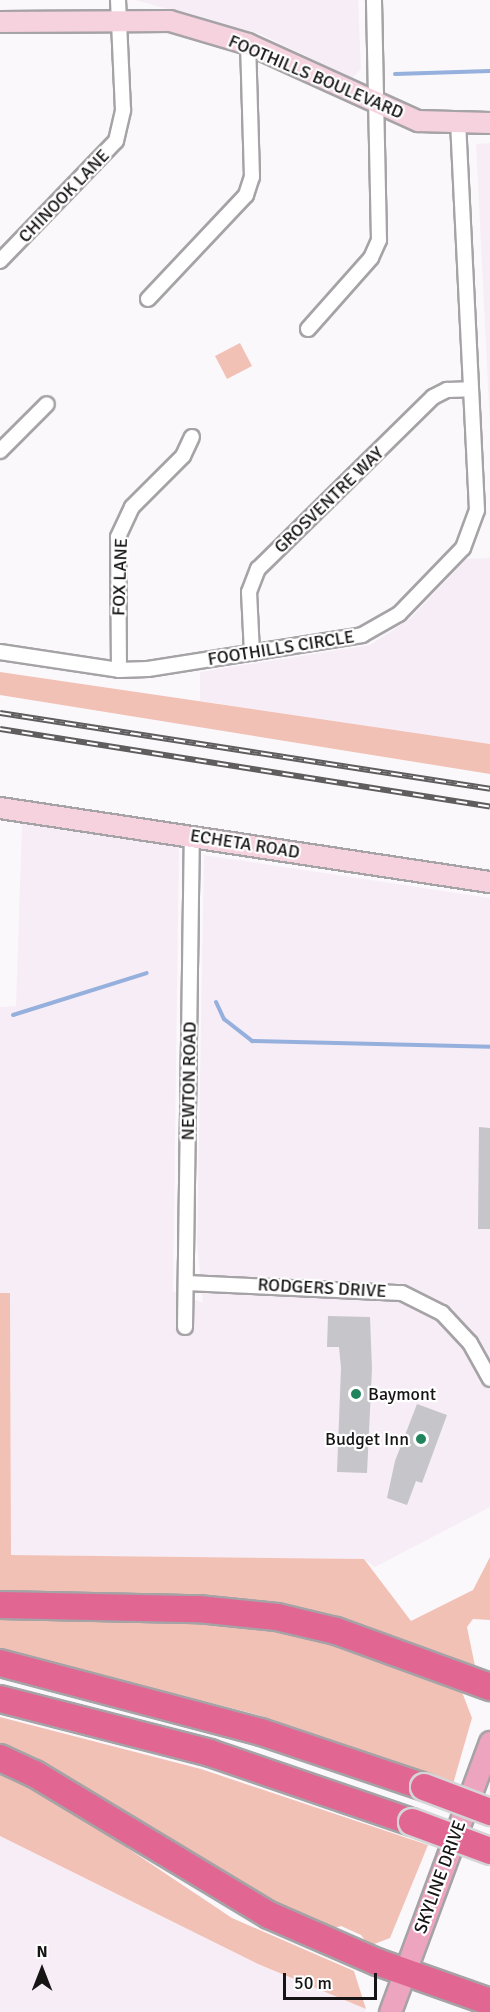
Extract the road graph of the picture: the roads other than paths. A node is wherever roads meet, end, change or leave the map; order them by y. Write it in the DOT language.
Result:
graph roads {
  1 [pos="374,0"];
  2 [pos="118,9"];
  3 [pos="0,22"];
  4 [pos="248,44"];
  5 [pos="377,104"];
  6 [pos="490,123"];
  7 [pos="458,124"];
  8 [pos="0,261"];
  9 [pos="148,299"];
  10 [pos="308,329"];
  11 [pos="471,389"];
  12 [pos="47,404"];
  13 [pos="192,436"];
  14 [pos="0,451"];
  15 [pos="0,652"];
  16 [pos="252,653"];
  17 [pos="119,670"];
  18 [pos="0,807"];
  19 [pos="192,836"];
  20 [pos="490,882"];
  21 [pos="187,1283"];
  22 [pos="186,1327"];
  23 [pos="490,1379"];
  24 [pos="0,1605"];
  25 [pos="0,1663"];
  26 [pos="490,1687"];
  27 [pos="0,1699"];
  28 [pos="490,1742"];
  29 [pos="0,1758"];
  30 [pos="490,1812"];
  31 [pos="490,1851"];
  32 [pos="405,1971"];
  33 [pos="490,2002"];
  34 [pos="390,2012"];
  1 -- 5 [label="street"];
  2 -- 3 [label="street, FOOTHILLS BOULEVARD"];
  2 -- 4 [label="street, FOOTHILLS BOULEVARD"];
  2 -- 8 [label="street, CHINOOK LANE"];
  4 -- 5 [label="street, FOOTHILLS BOULEVARD"];
  4 -- 9 [label="street"];
  5 -- 7 [label="street, FOOTHILLS BOULEVARD"];
  5 -- 10 [label="street"];
  6 -- 7 [label="street, FOOTHILLS BOULEVARD"];
  7 -- 11 [label="street, FOOTHILLS CIRCLE"];
  11 -- 16 [label="street, GROSVENTRE WAY"];
  11 -- 16 [label="street, FOOTHILLS CIRCLE"];
  12 -- 14 [label="street"];
  13 -- 17 [label="street, FOX LANE"];
  15 -- 17 [label="street, FOOTHILLS CIRCLE"];
  16 -- 17 [label="street, FOOTHILLS CIRCLE"];
  18 -- 19 [label="street, ECHETA ROAD"];
  19 -- 20 [label="street, ECHETA ROAD"];
  19 -- 21 [label="street, NEWTON ROAD"];
  21 -- 22 [label="street, NEWTON ROAD"];
  21 -- 23 [label="street, RODGERS DRIVE"];
  24 -- 26 [label="highway"];
  25 -- 30 [label="highway, bridge"];
  27 -- 31 [label="highway, bridge"];
  28 -- 32 [label="main road, SKYLINE DRIVE"];
  29 -- 32 [label="highway"];
  32 -- 33 [label="highway"];
  32 -- 34 [label="main road, SKYLINE DRIVE"];
}
